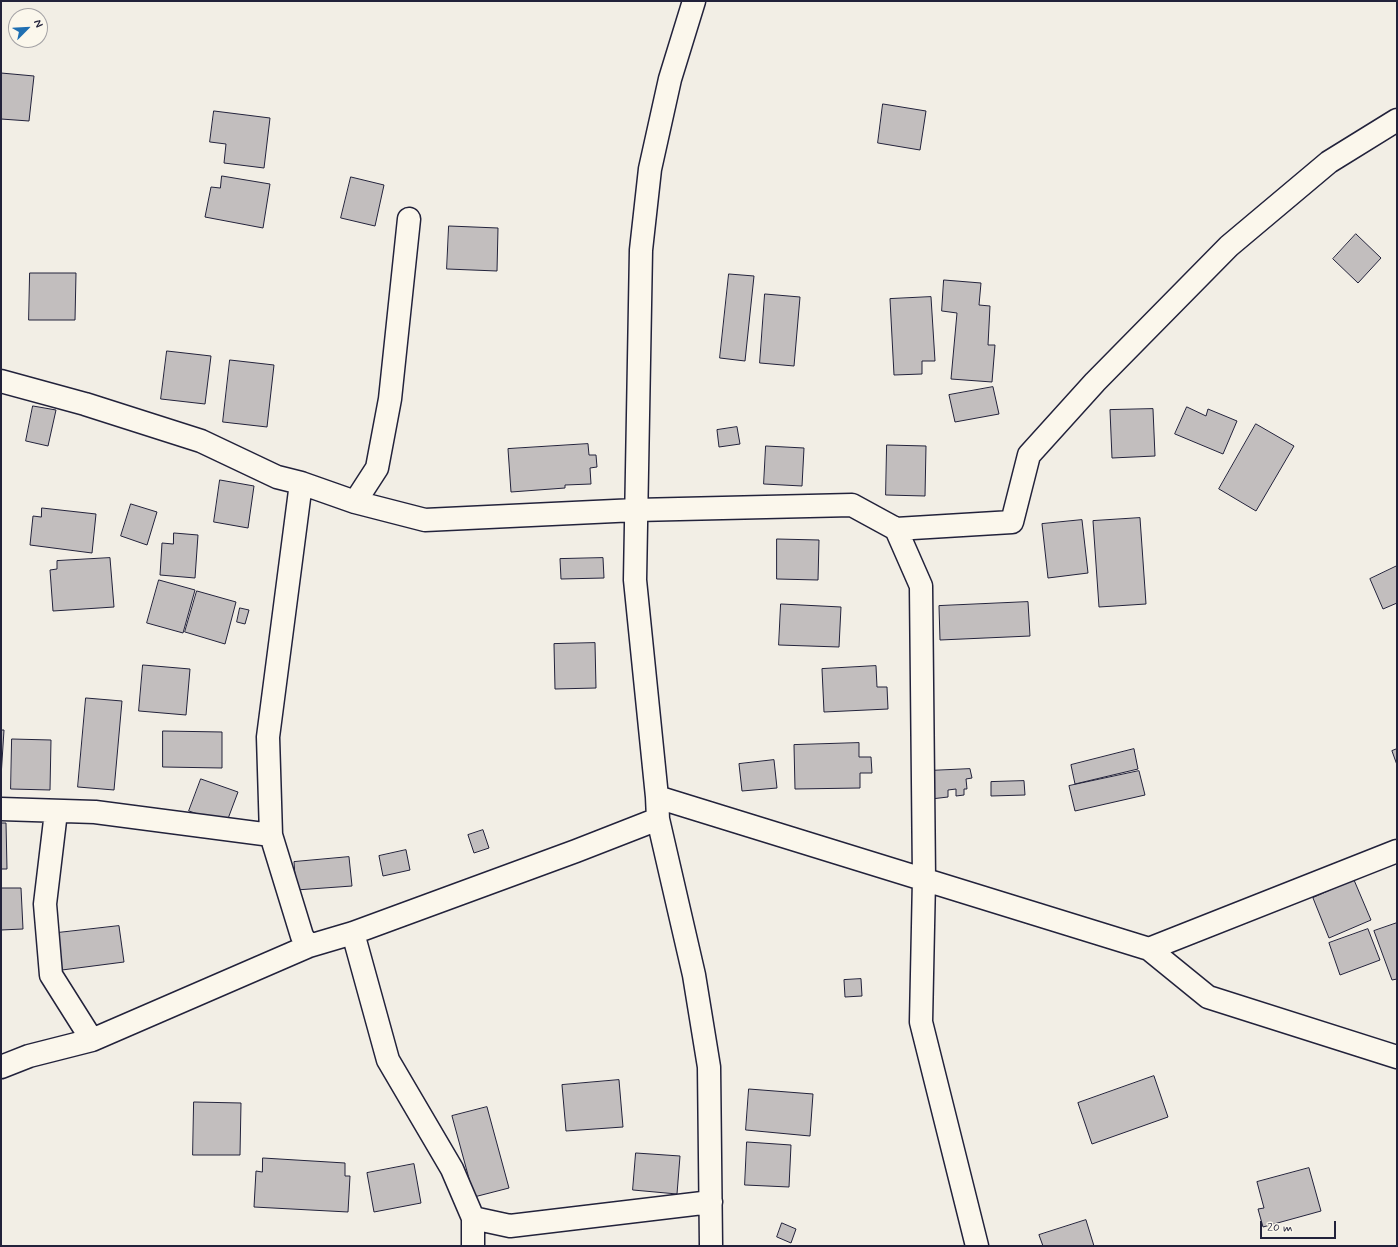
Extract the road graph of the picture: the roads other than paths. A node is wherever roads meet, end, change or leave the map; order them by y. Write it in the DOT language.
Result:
graph roads {
  1 [pos="694,1"];
  2 [pos="1397,120"];
  3 [pos="409,219"];
  4 [pos="1,381"];
  5 [pos="301,483"];
  6 [pos="355,502"];
  7 [pos="636,510"];
  8 [pos="896,529"];
  9 [pos="657,797"];
  10 [pos="1,809"];
  11 [pos="56,812"];
  12 [pos="658,819"];
  13 [pos="271,835"];
  14 [pos="1397,851"];
  15 [pos="924,879"];
  16 [pos="353,933"];
  17 [pos="309,946"];
  18 [pos="1149,949"];
  19 [pos="92,1040"];
  20 [pos="1397,1057"];
  21 [pos="1,1067"];
  22 [pos="711,1202"];
  23 [pos="472,1218"];
  24 [pos="473,1246"];
  25 [pos="710,1246"];
  26 [pos="977,1246"];
  1 -- 7 [label="street"];
  2 -- 8 [label="street"];
  3 -- 6 [label="street"];
  4 -- 5 [label="street"];
  5 -- 6 [label="street"];
  5 -- 13 [label="street"];
  6 -- 7 [label="street"];
  7 -- 8 [label="street"];
  7 -- 9 [label="street"];
  8 -- 15 [label="street"];
  9 -- 12 [label="street"];
  9 -- 15 [label="street"];
  10 -- 11 [label="street"];
  11 -- 13 [label="street"];
  11 -- 19 [label="street"];
  12 -- 16 [label="street"];
  12 -- 22 [label="street"];
  13 -- 17 [label="street"];
  14 -- 18 [label="street"];
  15 -- 18 [label="street"];
  15 -- 26 [label="street"];
  16 -- 17 [label="street"];
  16 -- 23 [label="street"];
  17 -- 19 [label="street"];
  18 -- 20 [label="street"];
  19 -- 21 [label="street"];
  22 -- 23 [label="street"];
  22 -- 25 [label="street"];
  23 -- 24 [label="street"];
}
